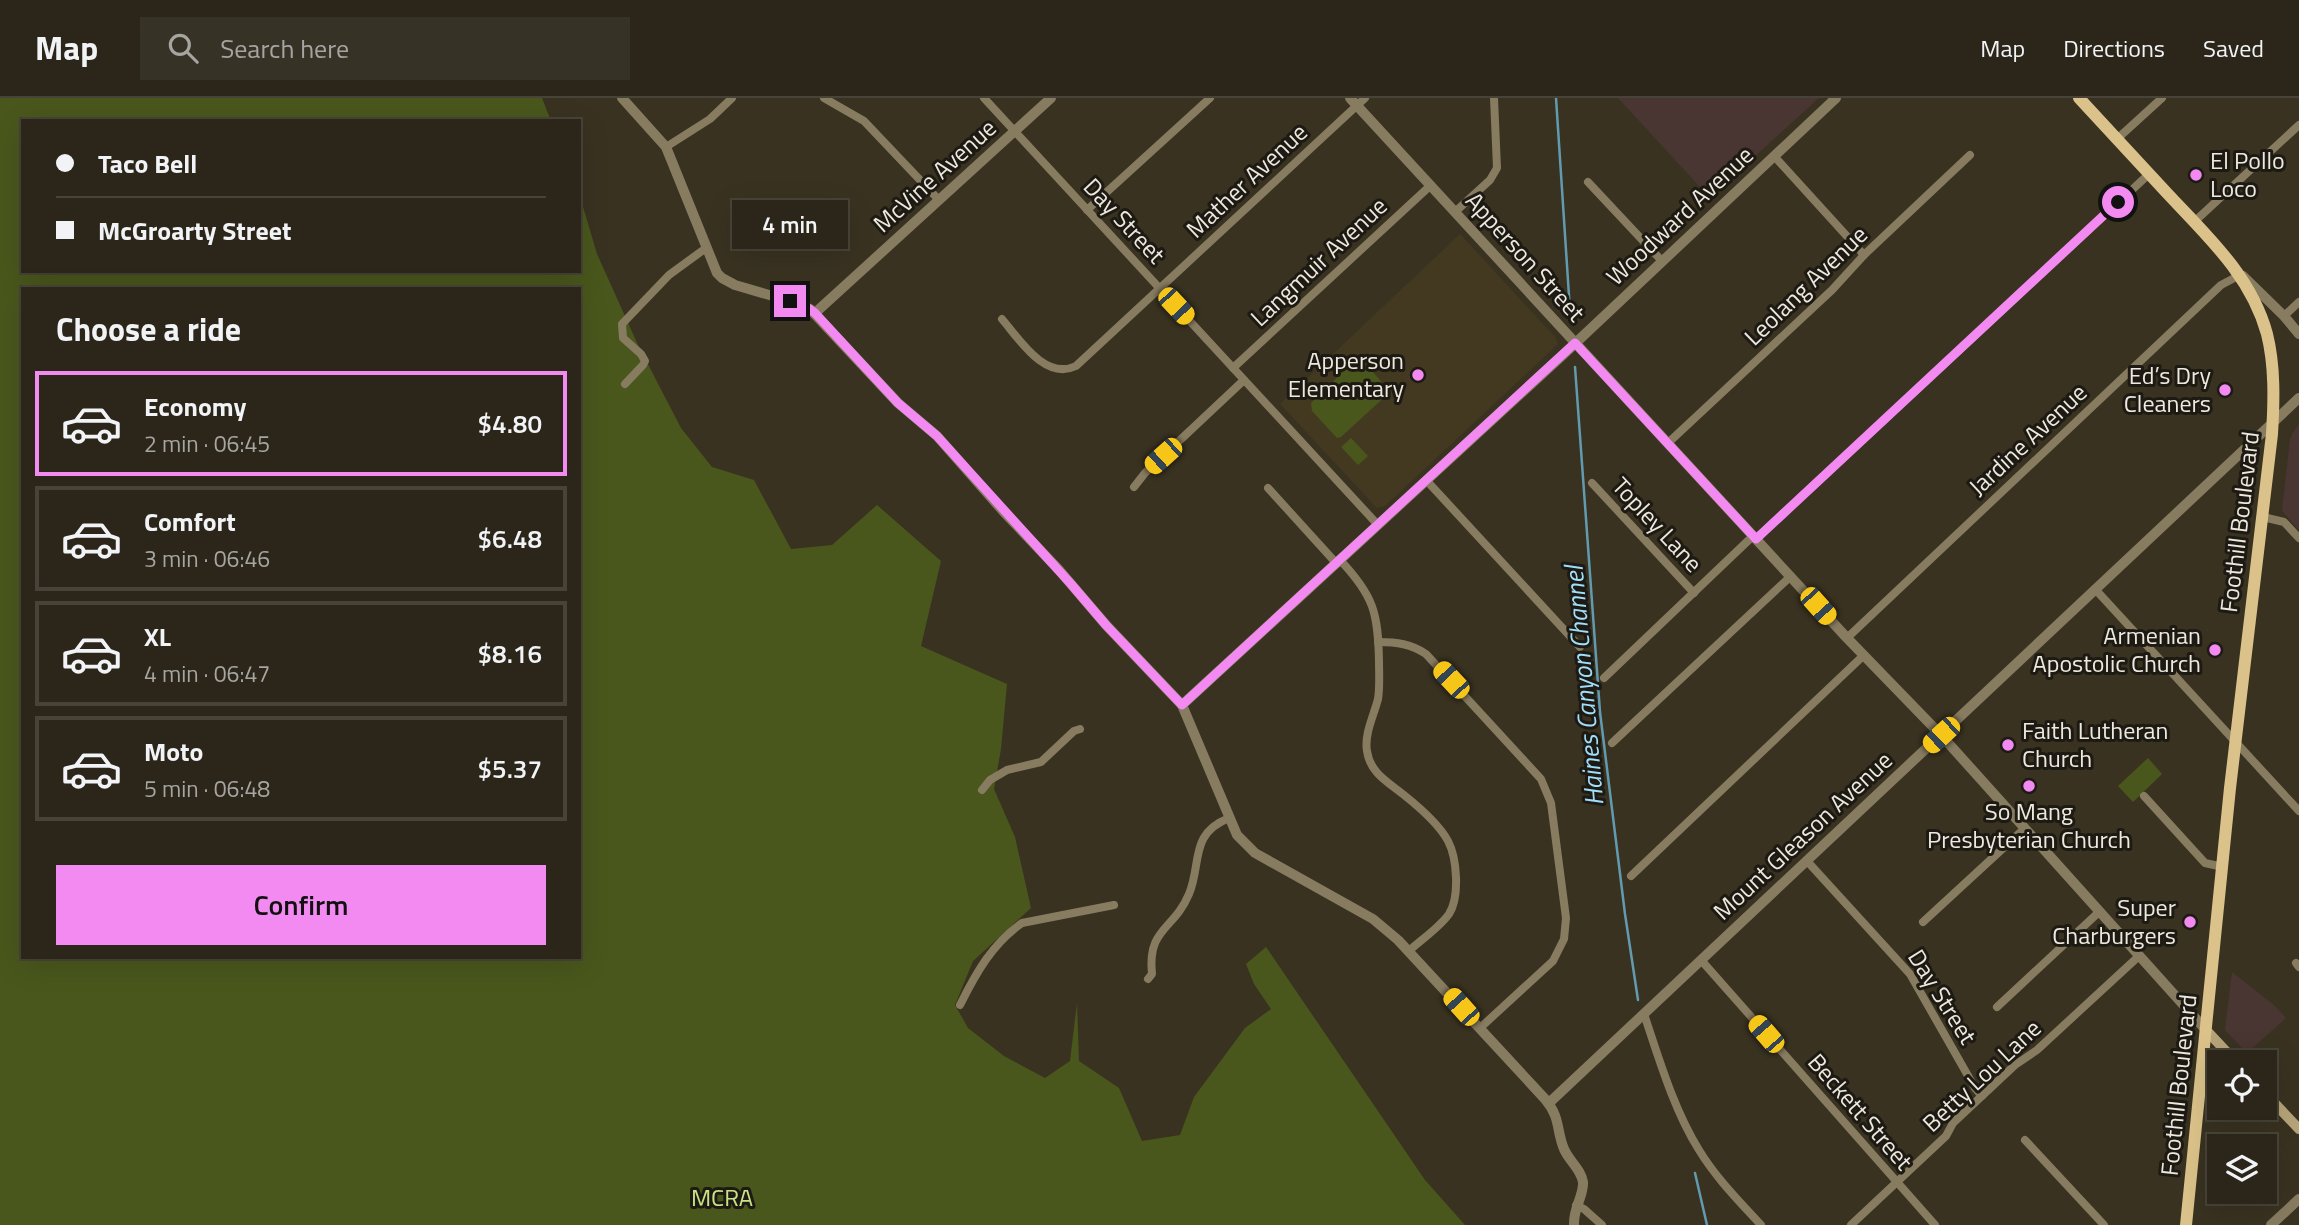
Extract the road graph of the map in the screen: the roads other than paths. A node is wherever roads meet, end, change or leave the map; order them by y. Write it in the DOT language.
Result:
graph roads {
  1 [pos="622,98"];
  2 [pos="732,98"];
  3 [pos="824,98"];
  4 [pos="984,98"];
  5 [pos="1051,98"];
  6 [pos="1210,98"];
  7 [pos="1494,98"];
  8 [pos="1836,98"];
  9 [pos="2079,98"];
  10 [pos="2162,98"];
  11 [pos="1358,101"];
  12 [pos="2299,125"];
  13 [pos="1015,131"];
  14 [pos="2117,139"];
  15 [pos="666,147"];
  16 [pos="1970,155"];
  17 [pos="1774,156"];
  18 [pos="2149,174"];
  19 [pos="1588,182"];
  20 [pos="1431,185"];
  21 [pos="939,200"];
  22 [pos="1087,210"];
  23 [pos="1455,212"];
  24 [pos="2194,222"];
  25 [pos="706,248"];
  26 [pos="1864,255"];
  27 [pos="1662,261"];
  28 [pos="2238,272"];
  29 [pos="1159,288"];
  30 [pos="2299,302"];
  31 [pos="815,313"];
  32 [pos="2284,316"];
  33 [pos="1002,319"];
  34 [pos="2299,334"];
  35 [pos="1575,343"];
  36 [pos="1233,368"];
  37 [pos="1244,380"];
  38 [pos="625,384"];
  39 [pos="2299,398"];
  40 [pos="2273,422"];
  41 [pos="1668,443"];
  42 [pos="1427,481"];
  43 [pos="1592,483"];
  44 [pos="1134,487"];
  45 [pos="1268,488"];
  46 [pos="2263,517"];
  47 [pos="1378,526"];
  48 [pos="1755,537"];
  49 [pos="2299,538"];
  50 [pos="1338,562"];
  51 [pos="1791,576"];
  52 [pos="2095,589"];
  53 [pos="1694,593"];
  54 [pos="1847,638"];
  55 [pos="1378,642"];
  56 [pos="1580,646"];
  57 [pos="1863,656"];
  58 [pos="1604,678"];
  59 [pos="1182,705"];
  60 [pos="1080,729"];
  61 [pos="1941,735"];
  62 [pos="1612,743"];
  63 [pos="2236,743"];
  64 [pos="982,790"];
  65 [pos="2144,796"];
  66 [pos="2299,811"];
  67 [pos="1229,818"];
  68 [pos="2024,829"];
  69 [pos="1807,861"];
  70 [pos="2223,867"];
  71 [pos="1631,876"];
  72 [pos="1114,905"];
  73 [pos="2099,912"];
  74 [pos="1923,922"];
  75 [pos="1410,950"];
  76 [pos="2139,957"];
  77 [pos="1701,960"];
  78 [pos="1148,979"];
  79 [pos="960,1005"];
  80 [pos="1997,1007"];
  81 [pos="1644,1014"];
  82 [pos="1480,1028"];
  83 [pos="2206,1030"];
  84 [pos="2225,1050"];
  85 [pos="1982,1096"];
  86 [pos="1549,1103"];
  87 [pos="2277,1106"];
  88 [pos="2299,1129"];
  89 [pos="2025,1140"];
  90 [pos="1896,1183"];
  91 [pos="2299,1199"];
  92 [pos="1576,1205"];
  93 [pos="1574,1225"];
  94 [pos="1602,1225"];
  95 [pos="1761,1225"];
  96 [pos="1851,1225"];
  97 [pos="1935,1225"];
  98 [pos="2104,1225"];
  99 [pos="2186,1225"];
  100 [pos="2271,1225"];
  1 -- 15 [label="street"];
  2 -- 15 [label="street"];
  3 -- 21 [label="street"];
  4 -- 13 [label="street, Day Street"];
  5 -- 13 [label="street, McVine Avenue"];
  6 -- 22 [label="street"];
  7 -- 23 [label="street"];
  8 -- 17 [label="street, Woodward Avenue"];
  9 -- 14 [label="main road, Foothill Boulevard"];
  10 -- 14 [label="street"];
  11 -- 20 [label="street, Apperson Street"];
  11 -- 29 [label="street, Mather Avenue"];
  12 -- 24 [label="street"];
  13 -- 21 [label="street, McVine Avenue"];
  13 -- 22 [label="street, Day Street"];
  14 -- 18 [label="main road, Foothill Boulevard"];
  15 -- 25 [label="street"];
  16 -- 26 [label="street, Leolang Avenue"];
  17 -- 26 [label="street"];
  17 -- 27 [label="street, Woodward Avenue"];
  18 -- 24 [label="main road, Foothill Boulevard"];
  18 -- 48 [label="street"];
  19 -- 27 [label="street"];
  20 -- 23 [label="street, Apperson Street"];
  20 -- 36 [label="street, Langmuir Avenue"];
  21 -- 31 [label="street, McVine Avenue"];
  22 -- 29 [label="street, Day Street"];
  23 -- 35 [label="street, Apperson Street"];
  24 -- 28 [label="main road, Foothill Boulevard"];
  25 -- 31 [label="street"];
  25 -- 38 [label="street"];
  26 -- 41 [label="street, Leolang Avenue"];
  27 -- 35 [label="street, Woodward Avenue"];
  28 -- 32 [label="street"];
  28 -- 40 [label="main road, Foothill Boulevard"];
  28 -- 54 [label="street, Jardine Avenue"];
  29 -- 33 [label="street, Mather Avenue"];
  29 -- 36 [label="street, Day Street"];
  30 -- 32 [label="street"];
  31 -- 59 [label="street"];
  32 -- 34 [label="street"];
  35 -- 41 [label="street, Apperson Street"];
  35 -- 42 [label="street, Woodward Avenue"];
  36 -- 37 [label="street, Day Street"];
  37 -- 44 [label="street"];
  37 -- 47 [label="street, Day Street"];
  39 -- 40 [label="street, Mount Gleason Avenue"];
  40 -- 46 [label="main road, Foothill Boulevard"];
  40 -- 52 [label="street, Mount Gleason Avenue"];
  41 -- 48 [label="street, Apperson Street"];
  42 -- 47 [label="street, Woodward Avenue"];
  42 -- 56 [label="street"];
  43 -- 53 [label="street, Topley Lane"];
  45 -- 50 [label="street"];
  46 -- 49 [label="street"];
  46 -- 63 [label="main road, Foothill Boulevard"];
  47 -- 50 [label="street, Woodward Avenue"];
  48 -- 51 [label="street, Apperson Street"];
  48 -- 53 [label="street"];
  50 -- 55 [label="street"];
  50 -- 59 [label="street, Woodward Avenue"];
  51 -- 54 [label="street, Apperson Street"];
  51 -- 62 [label="street"];
  52 -- 61 [label="street, Mount Gleason Avenue"];
  52 -- 63 [label="street"];
  53 -- 58 [label="street"];
  54 -- 57 [label="street, Apperson Street"];
  55 -- 75 [label="street"];
  55 -- 82 [label="street"];
  57 -- 61 [label="street, Apperson Street"];
  57 -- 71 [label="street"];
  59 -- 67 [label="street"];
  60 -- 64 [label="street"];
  61 -- 68 [label="street, Apperson Street"];
  61 -- 69 [label="street, Mount Gleason Avenue"];
  63 -- 66 [label="street"];
  63 -- 70 [label="main road, Foothill Boulevard"];
  65 -- 70 [label="street"];
  67 -- 75 [label="street"];
  67 -- 78 [label="street"];
  68 -- 73 [label="street, Apperson Street"];
  68 -- 74 [label="street"];
  69 -- 77 [label="street, Mount Gleason Avenue"];
  69 -- 85 [label="street, Day Street"];
  70 -- 83 [label="main road, Foothill Boulevard"];
  72 -- 79 [label="street"];
  73 -- 76 [label="street, Apperson Street"];
  73 -- 80 [label="street"];
  75 -- 82 [label="street"];
  76 -- 83 [label="street, Apperson Street"];
  76 -- 85 [label="street, Betty Lou Lane"];
  77 -- 81 [label="street, Mount Gleason Avenue"];
  77 -- 90 [label="street, Beckett Street"];
  81 -- 86 [label="street, Mount Gleason Avenue"];
  81 -- 95 [label="street"];
  82 -- 86 [label="street"];
  83 -- 84 [label="main road, Apperson Street"];
  83 -- 99 [label="main road, Foothill Boulevard"];
  85 -- 90 [label="street, Betty Lou Lane"];
  86 -- 92 [label="street"];
  87 -- 88 [label="main road"];
  89 -- 98 [label="street"];
  90 -- 96 [label="street, Betty Lou Lane"];
  90 -- 97 [label="street, Beckett Street"];
  91 -- 100 [label="street"];
  92 -- 93 [label="street"];
  92 -- 94 [label="street"];
}
